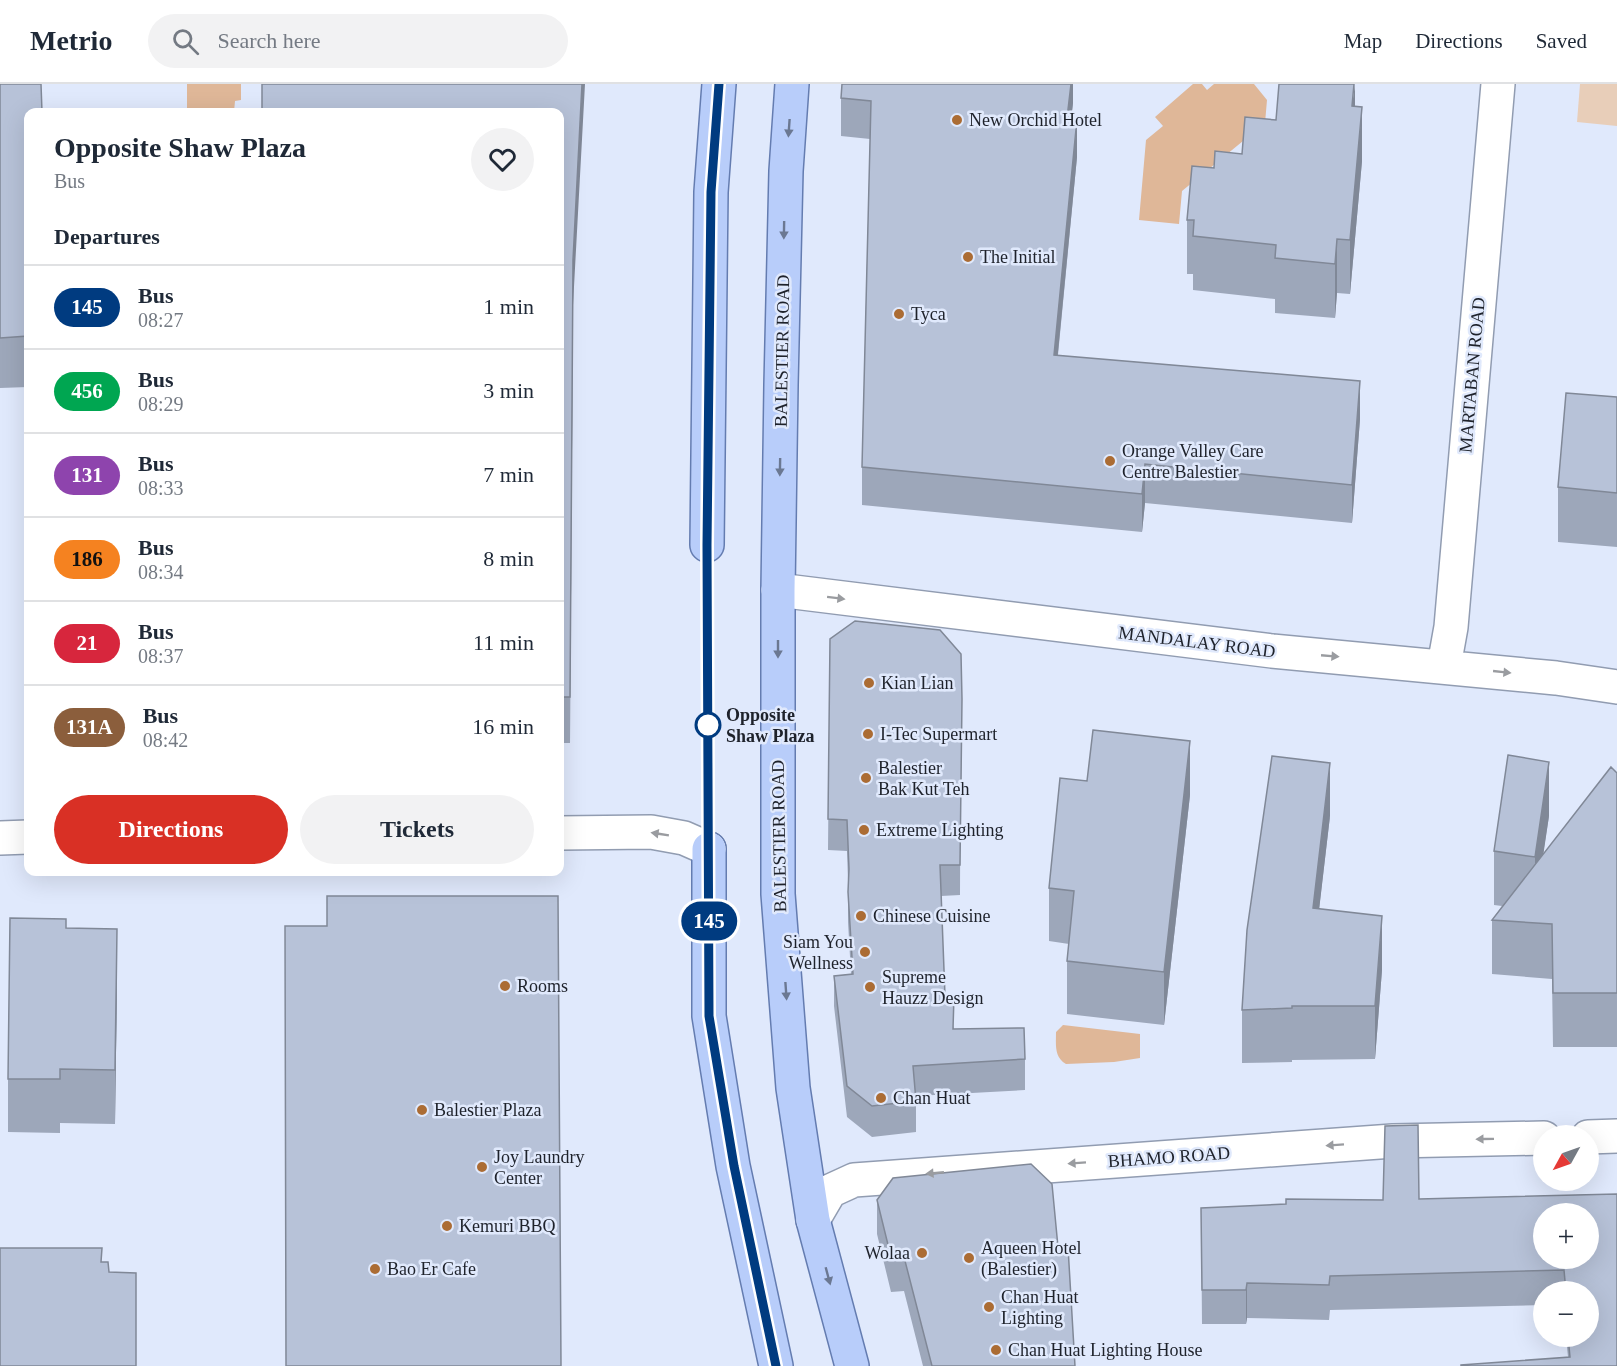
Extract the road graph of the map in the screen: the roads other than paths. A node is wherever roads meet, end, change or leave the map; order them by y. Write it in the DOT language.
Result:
graph roads {
  1 [pos="719,84"];
  2 [pos="792,84"];
  3 [pos="1498,84"];
  4 [pos="707,545"];
  5 [pos="778,590"];
  6 [pos="1444,666"];
  7 [pos="1617,687"];
  8 [pos="564,833"];
  9 [pos="24,837"];
  10 [pos="0,838"];
  11 [pos="709,849"];
  12 [pos="1617,1136"];
  13 [pos="1599,1137"];
  14 [pos="1533,1138"];
  15 [pos="813,1220"];
  16 [pos="776,1366"];
  17 [pos="852,1366"];
  1 -- 4 [label="main road"];
  2 -- 5 [label="main road, BALESTIER ROAD, one-way"];
  3 -- 6 [label="street, MARTABAN ROAD"];
  5 -- 6 [label="street, MANDALAY ROAD, one-way"];
  5 -- 15 [label="main road, BALESTIER ROAD, one-way"];
  6 -- 7 [label="street, MANDALAY ROAD, one-way"];
  11 -- 8 [label="street, one-way"];
  9 -- 10 [label="street"];
  11 -- 16 [label="main road"];
  12 -- 13 [label="street"];
  14 -- 15 [label="street, BHAMO ROAD, one-way"];
  15 -- 17 [label="main road, BALESTIER ROAD, one-way"];
}
